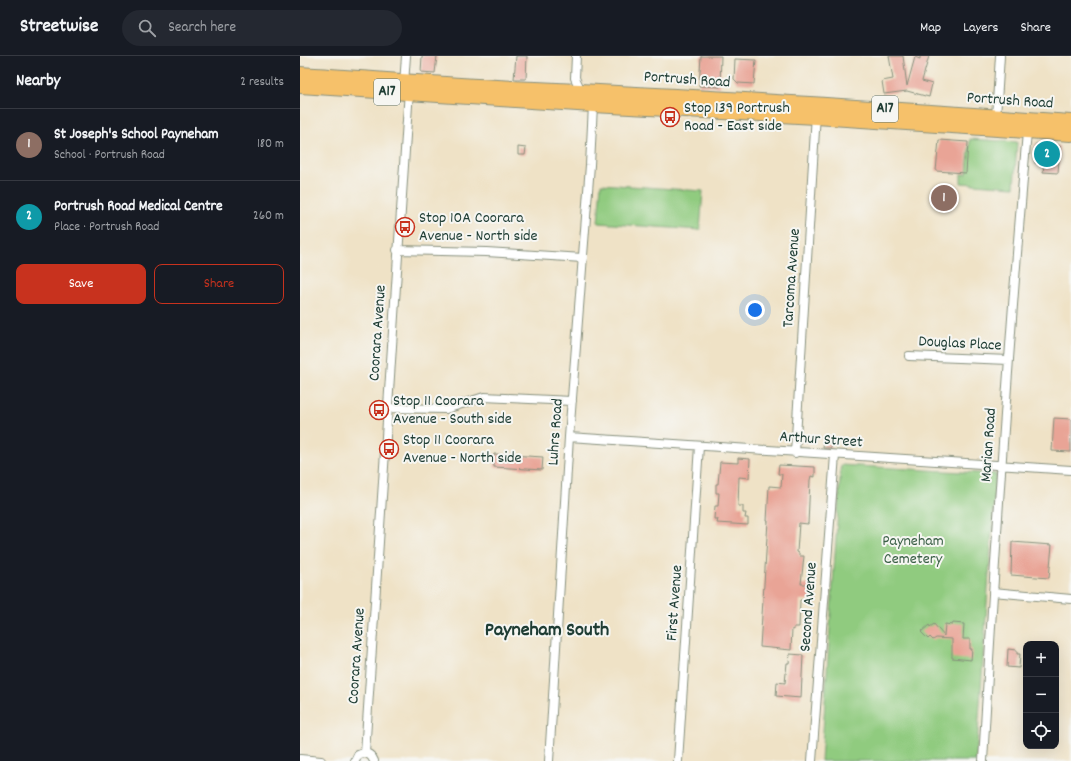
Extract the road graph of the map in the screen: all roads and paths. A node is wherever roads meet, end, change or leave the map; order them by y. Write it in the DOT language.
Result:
graph roads {
  1 [pos="406,56"];
  2 [pos="576,56"];
  3 [pos="1000,56"];
  4 [pos="300,74"];
  5 [pos="300,86"];
  6 [pos="407,87"];
  7 [pos="573,87"];
  8 [pos="618,93"];
  9 [pos="593,106"];
  10 [pos="816,111"];
  11 [pos="996,117"];
  12 [pos="1071,122"];
  13 [pos="1027,132"];
  14 [pos="1071,134"];
  15 [pos="397,250"];
  16 [pos="583,258"];
  17 [pos="909,356"];
  18 [pos="1009,360"];
  19 [pos="572,401"];
  20 [pos="387,408"];
  21 [pos="569,437"];
  22 [pos="699,446"];
  23 [pos="795,452"];
  24 [pos="835,455"];
  25 [pos="1002,466"];
  26 [pos="1071,470"];
  27 [pos="993,592"];
  28 [pos="1071,599"];
  29 [pos="365,753"];
  30 [pos="300,760"];
  31 [pos="321,761"];
  32 [pos="355,761"];
  33 [pos="374,761"];
  34 [pos="549,761"];
  35 [pos="678,761"];
  36 [pos="812,761"];
  37 [pos="983,761"];
  1 -- 6 [label="street, Coorara Avenue"];
  2 -- 7 [label="street"];
  3 -- 11 [label="street"];
  4 -- 6 [label="highway, Portrush Road / A17"];
  5 -- 6 [label="highway, Portrush Road / A17"];
  6 -- 7 [label="highway, Portrush Road / A17"];
  6 -- 9 [label="highway, Portrush Road / A17"];
  6 -- 15 [label="street, Coorara Avenue"];
  7 -- 8 [label="highway, Portrush Road / A17"];
  7 -- 9 [label="highway"];
  8 -- 9 [label="highway"];
  8 -- 10 [label="highway, Portrush Road / A17"];
  9 -- 10 [label="highway, Portrush Road / A17"];
  9 -- 16 [label="street, Luhrs Road"];
  10 -- 11 [label="highway, Portrush Road / A17"];
  10 -- 13 [label="highway, Portrush Road / A17"];
  10 -- 23 [label="street, Tarcoma Avenue"];
  11 -- 12 [label="highway, Portrush Road / A17"];
  13 -- 14 [label="highway, Portrush Road / A17"];
  13 -- 18 [label="street, Marian Road"];
  15 -- 16 [label="street"];
  15 -- 20 [label="street, Coorara Avenue"];
  16 -- 19 [label="street, Luhrs Road"];
  17 -- 18 [label="street, Douglas Place"];
  18 -- 25 [label="street, Marian Road"];
  19 -- 20 [label="street"];
  19 -- 21 [label="street, Luhrs Road"];
  20 -- 29 [label="street, Coorara Avenue"];
  21 -- 22 [label="street, Arthur Street"];
  21 -- 34 [label="street, Luhrs Road"];
  22 -- 23 [label="street, Arthur Street"];
  22 -- 35 [label="street, First Avenue"];
  23 -- 24 [label="street, Arthur Street"];
  24 -- 25 [label="street, Arthur Street"];
  24 -- 36 [label="street, Second Avenue"];
  25 -- 26 [label="street, Arthur Street"];
  25 -- 27 [label="street, Marian Road"];
  27 -- 28 [label="street"];
  27 -- 37 [label="street, Marian Road"];
  29 -- 32 [label="street"];
  29 -- 33 [label="street"];
  30 -- 31 [label="street"];
}
